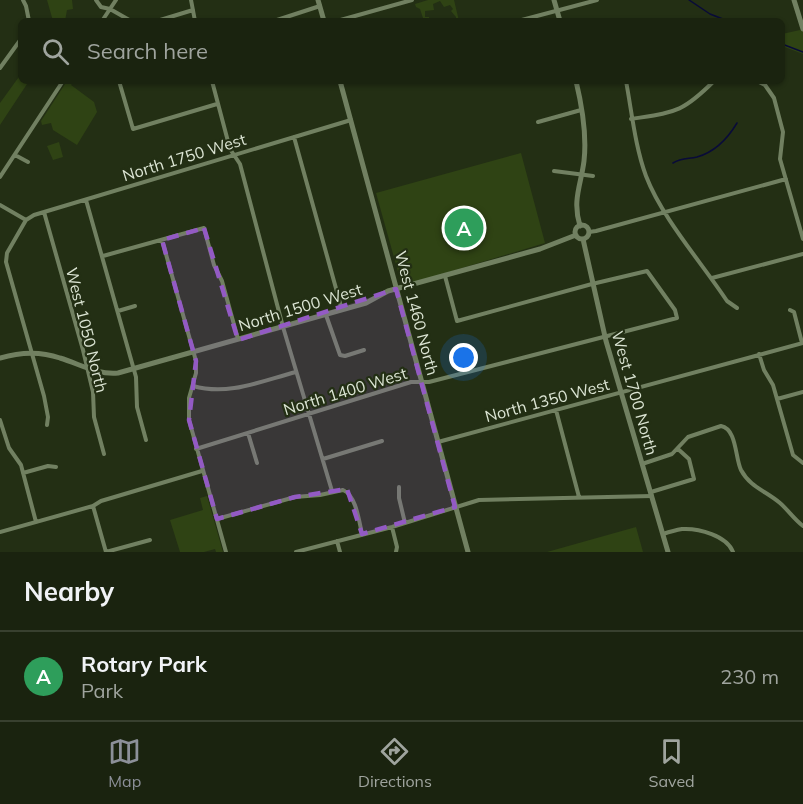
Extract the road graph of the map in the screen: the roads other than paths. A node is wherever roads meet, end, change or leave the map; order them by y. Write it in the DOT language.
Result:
graph roads {
  1 [pos="23,0"];
  2 [pos="96,0"];
  3 [pos="116,0"];
  4 [pos="190,0"];
  5 [pos="411,0"];
  6 [pos="554,0"];
  7 [pos="597,0"];
  8 [pos="794,0"];
  9 [pos="319,3"];
  10 [pos="110,9"];
  11 [pos="193,10"];
  12 [pos="557,11"];
  13 [pos="28,18"];
  14 [pos="104,18"];
  15 [pos="126,18"];
  16 [pos="166,18"];
  17 [pos="194,18"];
  18 [pos="282,18"];
  19 [pos="323,18"];
  20 [pos="348,18"];
  21 [pos="530,18"];
  22 [pos="559,18"];
  23 [pos="803,29"];
  24 [pos="18,43"];
  25 [pos="0,68"];
  26 [pos="61,84"];
  27 [pos="121,84"];
  28 [pos="213,84"];
  29 [pos="341,84"];
  30 [pos="577,84"];
  31 [pos="626,84"];
  32 [pos="711,84"];
  33 [pos="763,84"];
  34 [pos="217,104"];
  35 [pos="581,110"];
  36 [pos="632,119"];
  37 [pos="351,120"];
  38 [pos="538,122"];
  39 [pos="294,137"];
  40 [pos="235,154"];
  41 [pos="15,155"];
  42 [pos="28,162"];
  43 [pos="554,171"];
  44 [pos="581,174"];
  45 [pos="593,176"];
  46 [pos="0,177"];
  47 [pos="786,179"];
  48 [pos="86,200"];
  49 [pos="0,205"];
  50 [pos="44,212"];
  51 [pos="664,213"];
  52 [pos="26,220"];
  53 [pos="580,226"];
  54 [pos="589,231"];
  55 [pos="576,236"];
  56 [pos="584,239"];
  57 [pos="803,239"];
  58 [pos="162,240"];
  59 [pos="803,254"];
  60 [pos="103,256"];
  61 [pos="445,276"];
  62 [pos="712,278"];
  63 [pos="592,284"];
  64 [pos="396,289"];
  65 [pos="135,306"];
  66 [pos="737,308"];
  67 [pos="342,310"];
  68 [pos="790,310"];
  69 [pos="118,311"];
  70 [pos="326,314"];
  71 [pos="283,327"];
  72 [pos="605,338"];
  73 [pos="238,340"];
  74 [pos="802,343"];
  75 [pos="364,350"];
  76 [pos="193,351"];
  77 [pos="32,353"];
  78 [pos="759,354"];
  79 [pos="0,358"];
  80 [pos="86,368"];
  81 [pos="134,369"];
  82 [pos="296,372"];
  83 [pos="421,382"];
  84 [pos="193,386"];
  85 [pos="620,392"];
  86 [pos="803,392"];
  87 [pos="777,399"];
  88 [pos="556,410"];
  89 [pos="309,414"];
  90 [pos="0,420"];
  91 [pos="47,425"];
  92 [pos="248,433"];
  93 [pos="146,440"];
  94 [pos="382,441"];
  95 [pos="437,443"];
  96 [pos="196,449"];
  97 [pos="678,449"];
  98 [pos="104,454"];
  99 [pos="323,459"];
  100 [pos="257,463"];
  101 [pos="803,463"];
  102 [pos="642,464"];
  103 [pos="56,467"];
  104 [pos="202,471"];
  105 [pos="23,473"];
  106 [pos="399,487"];
  107 [pos="332,491"];
  108 [pos="651,494"];
  109 [pos="579,497"];
  110 [pos="93,506"];
  111 [pos="455,507"];
  112 [pos="217,519"];
  113 [pos="36,522"];
  114 [pos="405,523"];
  115 [pos="803,526"];
  116 [pos="392,527"];
  117 [pos="0,532"];
  118 [pos="362,534"];
  119 [pos="663,534"];
  120 [pos="150,540"];
  121 [pos="337,541"];
  122 [pos="106,552"];
  123 [pos="226,552"];
  124 [pos="296,552"];
  125 [pos="340,552"];
  126 [pos="396,552"];
  127 [pos="468,552"];
  128 [pos="668,552"];
  129 [pos="733,552"];
  1 -- 13 [label="street"];
  2 -- 10 [label="street"];
  3 -- 10 [label="street"];
  4 -- 11 [label="street"];
  5 -- 20 [label="street"];
  6 -- 12 [label="street"];
  7 -- 12 [label="street"];
  8 -- 23 [label="street"];
  9 -- 18 [label="street"];
  9 -- 19 [label="street"];
  10 -- 14 [label="street"];
  10 -- 15 [label="street"];
  11 -- 16 [label="street"];
  11 -- 17 [label="street"];
  12 -- 21 [label="street"];
  12 -- 22 [label="street"];
  24 -- 25 [label="street"];
  26 -- 41 [label="street"];
  27 -- 34 [label="street"];
  28 -- 34 [label="street"];
  29 -- 37 [label="street, West 1460 North"];
  30 -- 35 [label="street"];
  31 -- 36 [label="street"];
  32 -- 36 [label="street"];
  33 -- 47 [label="street"];
  34 -- 40 [label="street"];
  35 -- 38 [label="street"];
  35 -- 44 [label="street"];
  36 -- 51 [label="street"];
  37 -- 39 [label="street, North 1750 West"];
  37 -- 64 [label="street, West 1460 North"];
  39 -- 40 [label="street, North 1750 West"];
  39 -- 67 [label="street"];
  40 -- 48 [label="street, North 1750 West"];
  40 -- 71 [label="street"];
  41 -- 42 [label="street"];
  41 -- 46 [label="street"];
  43 -- 44 [label="street"];
  44 -- 45 [label="street"];
  44 -- 53 [label="street"];
  47 -- 51 [label="street"];
  47 -- 57 [label="street"];
  48 -- 50 [label="street, North 1750 West"];
  48 -- 60 [label="street"];
  49 -- 52 [label="street"];
  50 -- 52 [label="street, North 1750 West"];
  50 -- 80 [label="street, West 1050 North"];
  51 -- 54 [label="street"];
  51 -- 62 [label="street"];
  52 -- 77 [label="street"];
  53 -- 54 [label="street"];
  53 -- 55 [label="street"];
  54 -- 56 [label="street"];
  55 -- 56 [label="street"];
  55 -- 61 [label="street, North 1500 West"];
  56 -- 63 [label="street, West 1700 North"];
  58 -- 60 [label="street"];
  58 -- 73 [label="street"];
  58 -- 76 [label="street"];
  59 -- 62 [label="street"];
  60 -- 69 [label="street"];
  61 -- 63 [label="street"];
  61 -- 64 [label="street, North 1500 West"];
  62 -- 66 [label="street"];
  63 -- 72 [label="street, West 1700 North"];
  63 -- 72 [label="street, North 1400 West"];
  64 -- 67 [label="street, North 1500 West"];
  64 -- 83 [label="street, West 1460 North"];
  65 -- 69 [label="street"];
  67 -- 70 [label="street, North 1500 West"];
  68 -- 74 [label="street"];
  69 -- 81 [label="street"];
  70 -- 71 [label="street, North 1500 West"];
  70 -- 75 [label="street"];
  71 -- 73 [label="street, North 1500 West"];
  71 -- 82 [label="street"];
  72 -- 83 [label="street, North 1400 West"];
  72 -- 85 [label="street, West 1700 North"];
  73 -- 76 [label="street, North 1500 West"];
  74 -- 78 [label="street, North 1350 West"];
  76 -- 81 [label="street, North 1500 West"];
  76 -- 84 [label="street"];
  77 -- 79 [label="street, North 1500 West"];
  77 -- 80 [label="street, North 1500 West"];
  77 -- 91 [label="street"];
  78 -- 85 [label="street, North 1350 West"];
  78 -- 87 [label="street"];
  80 -- 81 [label="street, North 1500 West"];
  80 -- 98 [label="street, West 1050 North"];
  81 -- 93 [label="street"];
  82 -- 84 [label="street"];
  82 -- 89 [label="street"];
  83 -- 89 [label="street, North 1400 West"];
  83 -- 95 [label="street, West 1460 North"];
  84 -- 96 [label="street"];
  85 -- 88 [label="street, North 1350 West"];
  85 -- 102 [label="street, West 1700 North"];
  86 -- 87 [label="street"];
  87 -- 101 [label="street"];
  88 -- 95 [label="street, North 1350 West"];
  88 -- 109 [label="street"];
  89 -- 92 [label="street, North 1400 West"];
  89 -- 99 [label="street"];
  90 -- 105 [label="street"];
  92 -- 96 [label="street, North 1400 West"];
  92 -- 100 [label="street"];
  94 -- 99 [label="street"];
  95 -- 111 [label="street, West 1460 North"];
  96 -- 104 [label="street"];
  97 -- 102 [label="street"];
  97 -- 108 [label="street"];
  97 -- 115 [label="street"];
  99 -- 107 [label="street"];
  102 -- 108 [label="street, West 1700 North"];
  103 -- 105 [label="street"];
  104 -- 110 [label="street"];
  104 -- 112 [label="street"];
  105 -- 113 [label="street"];
  106 -- 114 [label="street"];
  107 -- 112 [label="street"];
  107 -- 118 [label="street"];
  108 -- 109 [label="street"];
  108 -- 119 [label="street, West 1700 North"];
  109 -- 111 [label="street"];
  110 -- 113 [label="street"];
  110 -- 122 [label="street"];
  111 -- 114 [label="street"];
  111 -- 127 [label="street, West 1460 North"];
  112 -- 123 [label="street"];
  113 -- 117 [label="street"];
  114 -- 116 [label="street"];
  116 -- 118 [label="street"];
  116 -- 126 [label="street"];
  118 -- 121 [label="street"];
  119 -- 128 [label="street, West 1700 North"];
  119 -- 129 [label="street"];
  120 -- 122 [label="street"];
  121 -- 124 [label="street"];
  121 -- 125 [label="street"];
}
